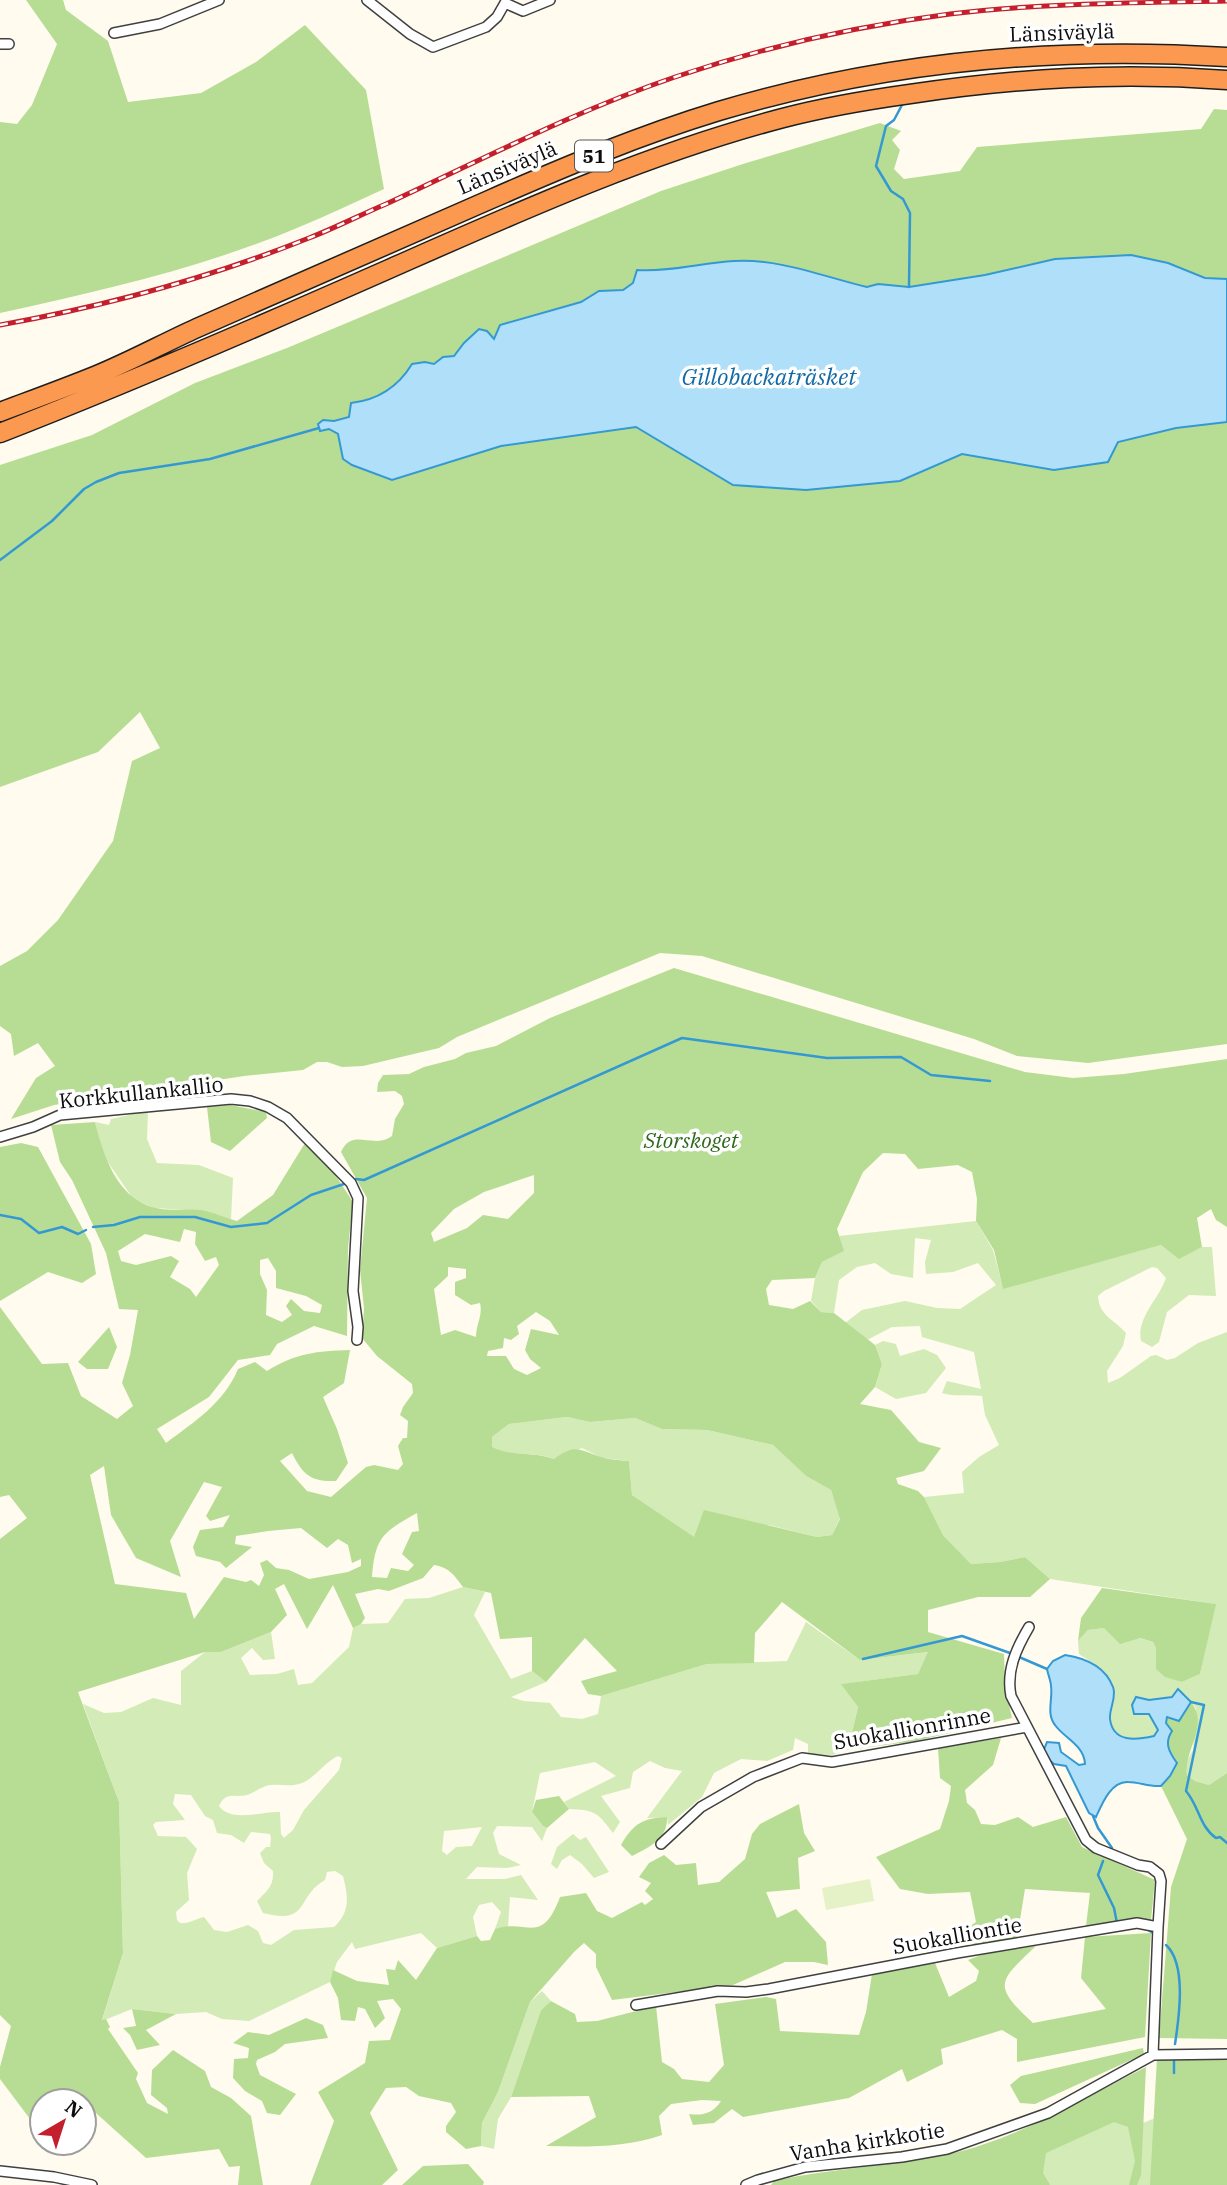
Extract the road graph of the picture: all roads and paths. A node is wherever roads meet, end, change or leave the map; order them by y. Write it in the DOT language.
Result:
graph roads {
  1 [pos="219,0"];
  2 [pos="550,0"];
  3 [pos="372,2"];
  4 [pos="505,2"];
  5 [pos="114,33"];
  6 [pos="1227,57"];
  7 [pos="1227,80"];
  8 [pos="0,412"];
  9 [pos="0,433"];
  10 [pos="0,1138"];
  11 [pos="357,1340"];
  12 [pos="1029,1628"];
  13 [pos="1027,1727"];
  14 [pos="661,1844"];
  15 [pos="1158,1927"];
  16 [pos="636,2005"];
  17 [pos="1227,2054"];
  18 [pos="1153,2055"];
  19 [pos="0,2171"];
  20 [pos="92,2185"];
  21 [pos="746,2185"];
  1 -- 5 [label="street"];
  2 -- 4 [label="street"];
  3 -- 4 [label="street"];
  6 -- 8 [label="highway, Länsiväylä / 51"];
  7 -- 9 [label="highway, 51"];
  10 -- 11 [label="street, Korkkullankallio"];
  12 -- 13 [label="street"];
  13 -- 14 [label="street, Suokallionrinne"];
  13 -- 15 [label="street"];
  15 -- 16 [label="street, Suokalliontie"];
  15 -- 18 [label="street"];
  17 -- 18 [label="street, Vanha kirkkotie"];
  18 -- 21 [label="street, Vanha kirkkotie"];
  19 -- 20 [label="street"];
}
